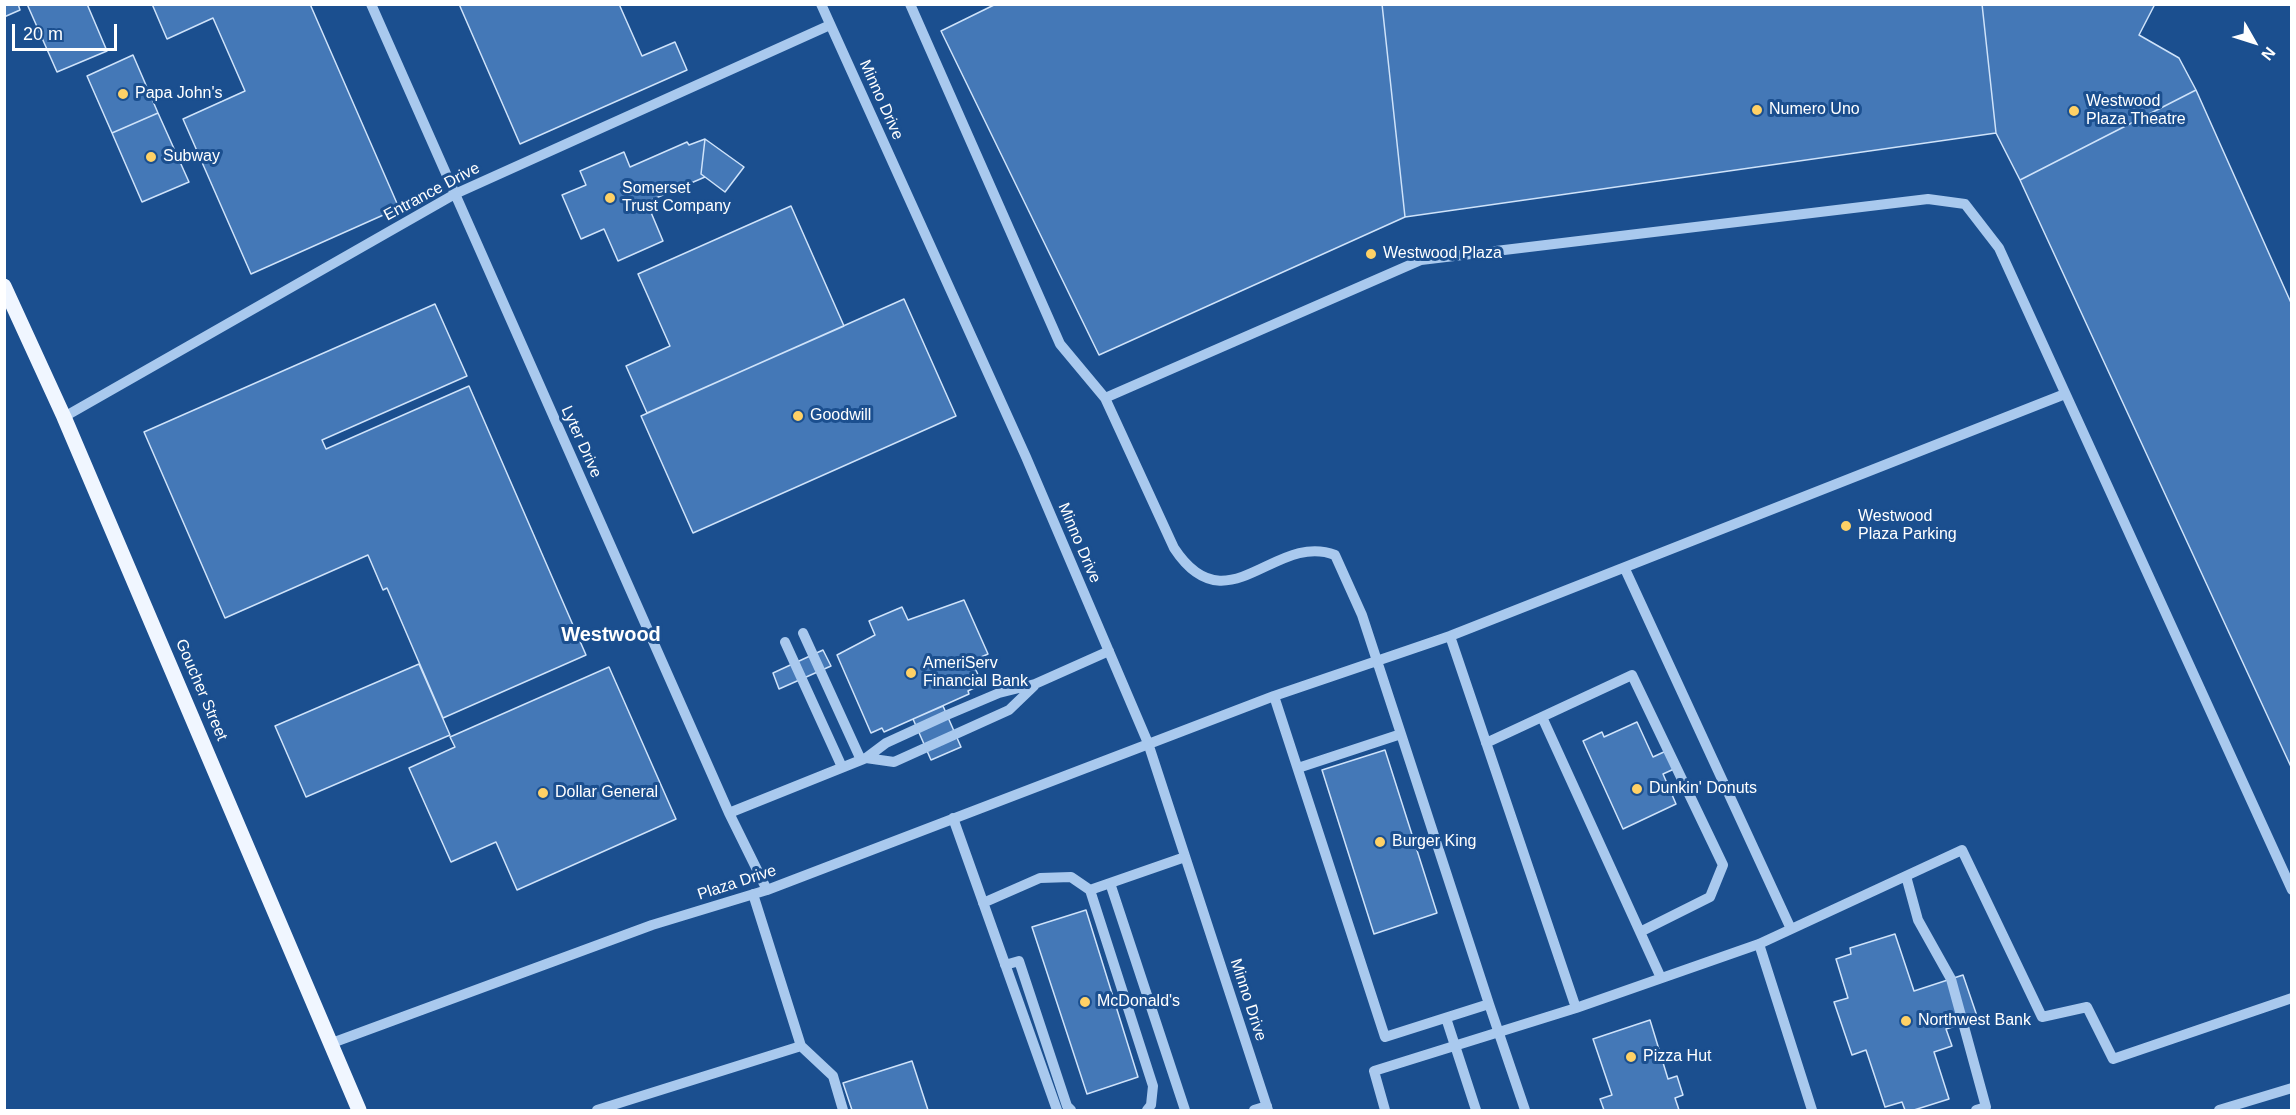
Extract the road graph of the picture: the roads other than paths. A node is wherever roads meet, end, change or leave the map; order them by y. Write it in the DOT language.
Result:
graph roads {
  1 [pos="371,4"];
  2 [pos="821,4"];
  3 [pos="910,4"];
  4 [pos="830,25"];
  5 [pos="455,194"];
  6 [pos="4,286"];
  7 [pos="2065,394"];
  8 [pos="1105,398"];
  9 [pos="64,417"];
  10 [pos="1625,569"];
  11 [pos="803,633"];
  12 [pos="1450,636"];
  13 [pos="785,642"];
  14 [pos="1109,651"];
  15 [pos="1377,660"];
  16 [pos="1035,684"];
  17 [pos="1274,696"];
  18 [pos="1542,717"];
  19 [pos="1401,734"];
  20 [pos="1148,743"];
  21 [pos="1486,743"];
  22 [pos="864,759"];
  23 [pos="842,767"];
  24 [pos="1298,768"];
  25 [pos="729,813"];
  26 [pos="954,818"];
  27 [pos="1185,857"];
  28 [pos="1906,876"];
  29 [pos="1110,884"];
  30 [pos="767,890"];
  31 [pos="1090,890"];
  32 [pos="2292,890"];
  33 [pos="753,894"];
  34 [pos="983,903"];
  35 [pos="1791,929"];
  36 [pos="1640,932"];
  37 [pos="1759,944"];
  38 [pos="1005,965"];
  39 [pos="1661,978"];
  40 [pos="2292,998"];
  41 [pos="1489,1004"];
  42 [pos="1576,1008"];
  43 [pos="1446,1018"];
  44 [pos="1498,1031"];
  45 [pos="332,1042"];
  46 [pos="801,1046"];
  47 [pos="1454,1046"];
  48 [pos="2292,1088"];
  49 [pos="1268,1108"];
  50 [pos="358,1110"];
  51 [pos="597,1110"];
  52 [pos="843,1110"];
  53 [pos="1057,1110"];
  54 [pos="1071,1110"];
  55 [pos="1147,1110"];
  56 [pos="1185,1110"];
  57 [pos="1254,1110"];
  58 [pos="1384,1110"];
  59 [pos="1476,1110"];
  60 [pos="1525,1110"];
  61 [pos="1812,1110"];
  62 [pos="1976,1110"];
  63 [pos="2219,1110"];
  1 -- 5 [label="street, Lyter Drive"];
  2 -- 4 [label="street, Minno Drive"];
  3 -- 8 [label="street"];
  4 -- 5 [label="street, Entrance Drive"];
  4 -- 14 [label="street, Minno Drive"];
  5 -- 9 [label="street, Entrance Drive"];
  5 -- 25 [label="street, Lyter Drive"];
  6 -- 9 [label="main road, Goucher Street"];
  7 -- 8 [label="street"];
  7 -- 10 [label="street, Plaza Drive"];
  7 -- 32 [label="street"];
  8 -- 15 [label="street"];
  9 -- 45 [label="main road, Goucher Street"];
  10 -- 12 [label="street, Plaza Drive"];
  10 -- 35 [label="street"];
  11 -- 22 [label="street"];
  12 -- 15 [label="street, Plaza Drive"];
  12 -- 21 [label="street"];
  13 -- 23 [label="street"];
  14 -- 16 [label="street"];
  14 -- 20 [label="street, Minno Drive"];
  15 -- 17 [label="street, Plaza Drive"];
  15 -- 19 [label="street"];
  16 -- 22 [label="street"];
  16 -- 22 [label="street"];
  17 -- 20 [label="street, Plaza Drive"];
  17 -- 24 [label="street"];
  18 -- 21 [label="street"];
  18 -- 36 [label="street"];
  18 -- 36 [label="street"];
  19 -- 24 [label="street"];
  19 -- 41 [label="street"];
  20 -- 26 [label="street, Plaza Drive"];
  20 -- 27 [label="street, Minno Drive"];
  21 -- 42 [label="street"];
  22 -- 23 [label="street"];
  23 -- 25 [label="street"];
  24 -- 43 [label="street"];
  25 -- 30 [label="street, Lyter Drive"];
  26 -- 30 [label="street, Plaza Drive"];
  26 -- 34 [label="street"];
  27 -- 29 [label="street"];
  27 -- 49 [label="street, Minno Drive"];
  28 -- 35 [label="street"];
  28 -- 40 [label="street"];
  28 -- 62 [label="street"];
  29 -- 31 [label="street"];
  29 -- 56 [label="street"];
  30 -- 33 [label="street, Plaza Drive"];
  31 -- 34 [label="street"];
  31 -- 55 [label="street"];
  33 -- 45 [label="street, Plaza Drive"];
  33 -- 46 [label="street"];
  34 -- 38 [label="street"];
  35 -- 37 [label="street"];
  36 -- 39 [label="street"];
  37 -- 39 [label="street"];
  37 -- 61 [label="street"];
  38 -- 53 [label="street"];
  38 -- 54 [label="street"];
  39 -- 42 [label="street"];
  41 -- 43 [label="street"];
  41 -- 44 [label="street"];
  42 -- 44 [label="street"];
  43 -- 47 [label="street"];
  44 -- 47 [label="street"];
  44 -- 60 [label="street"];
  45 -- 50 [label="main road, Goucher Street"];
  46 -- 51 [label="street"];
  46 -- 52 [label="street"];
  47 -- 58 [label="street"];
  47 -- 59 [label="street"];
  48 -- 63 [label="street"];
  49 -- 57 [label="street"];
}
